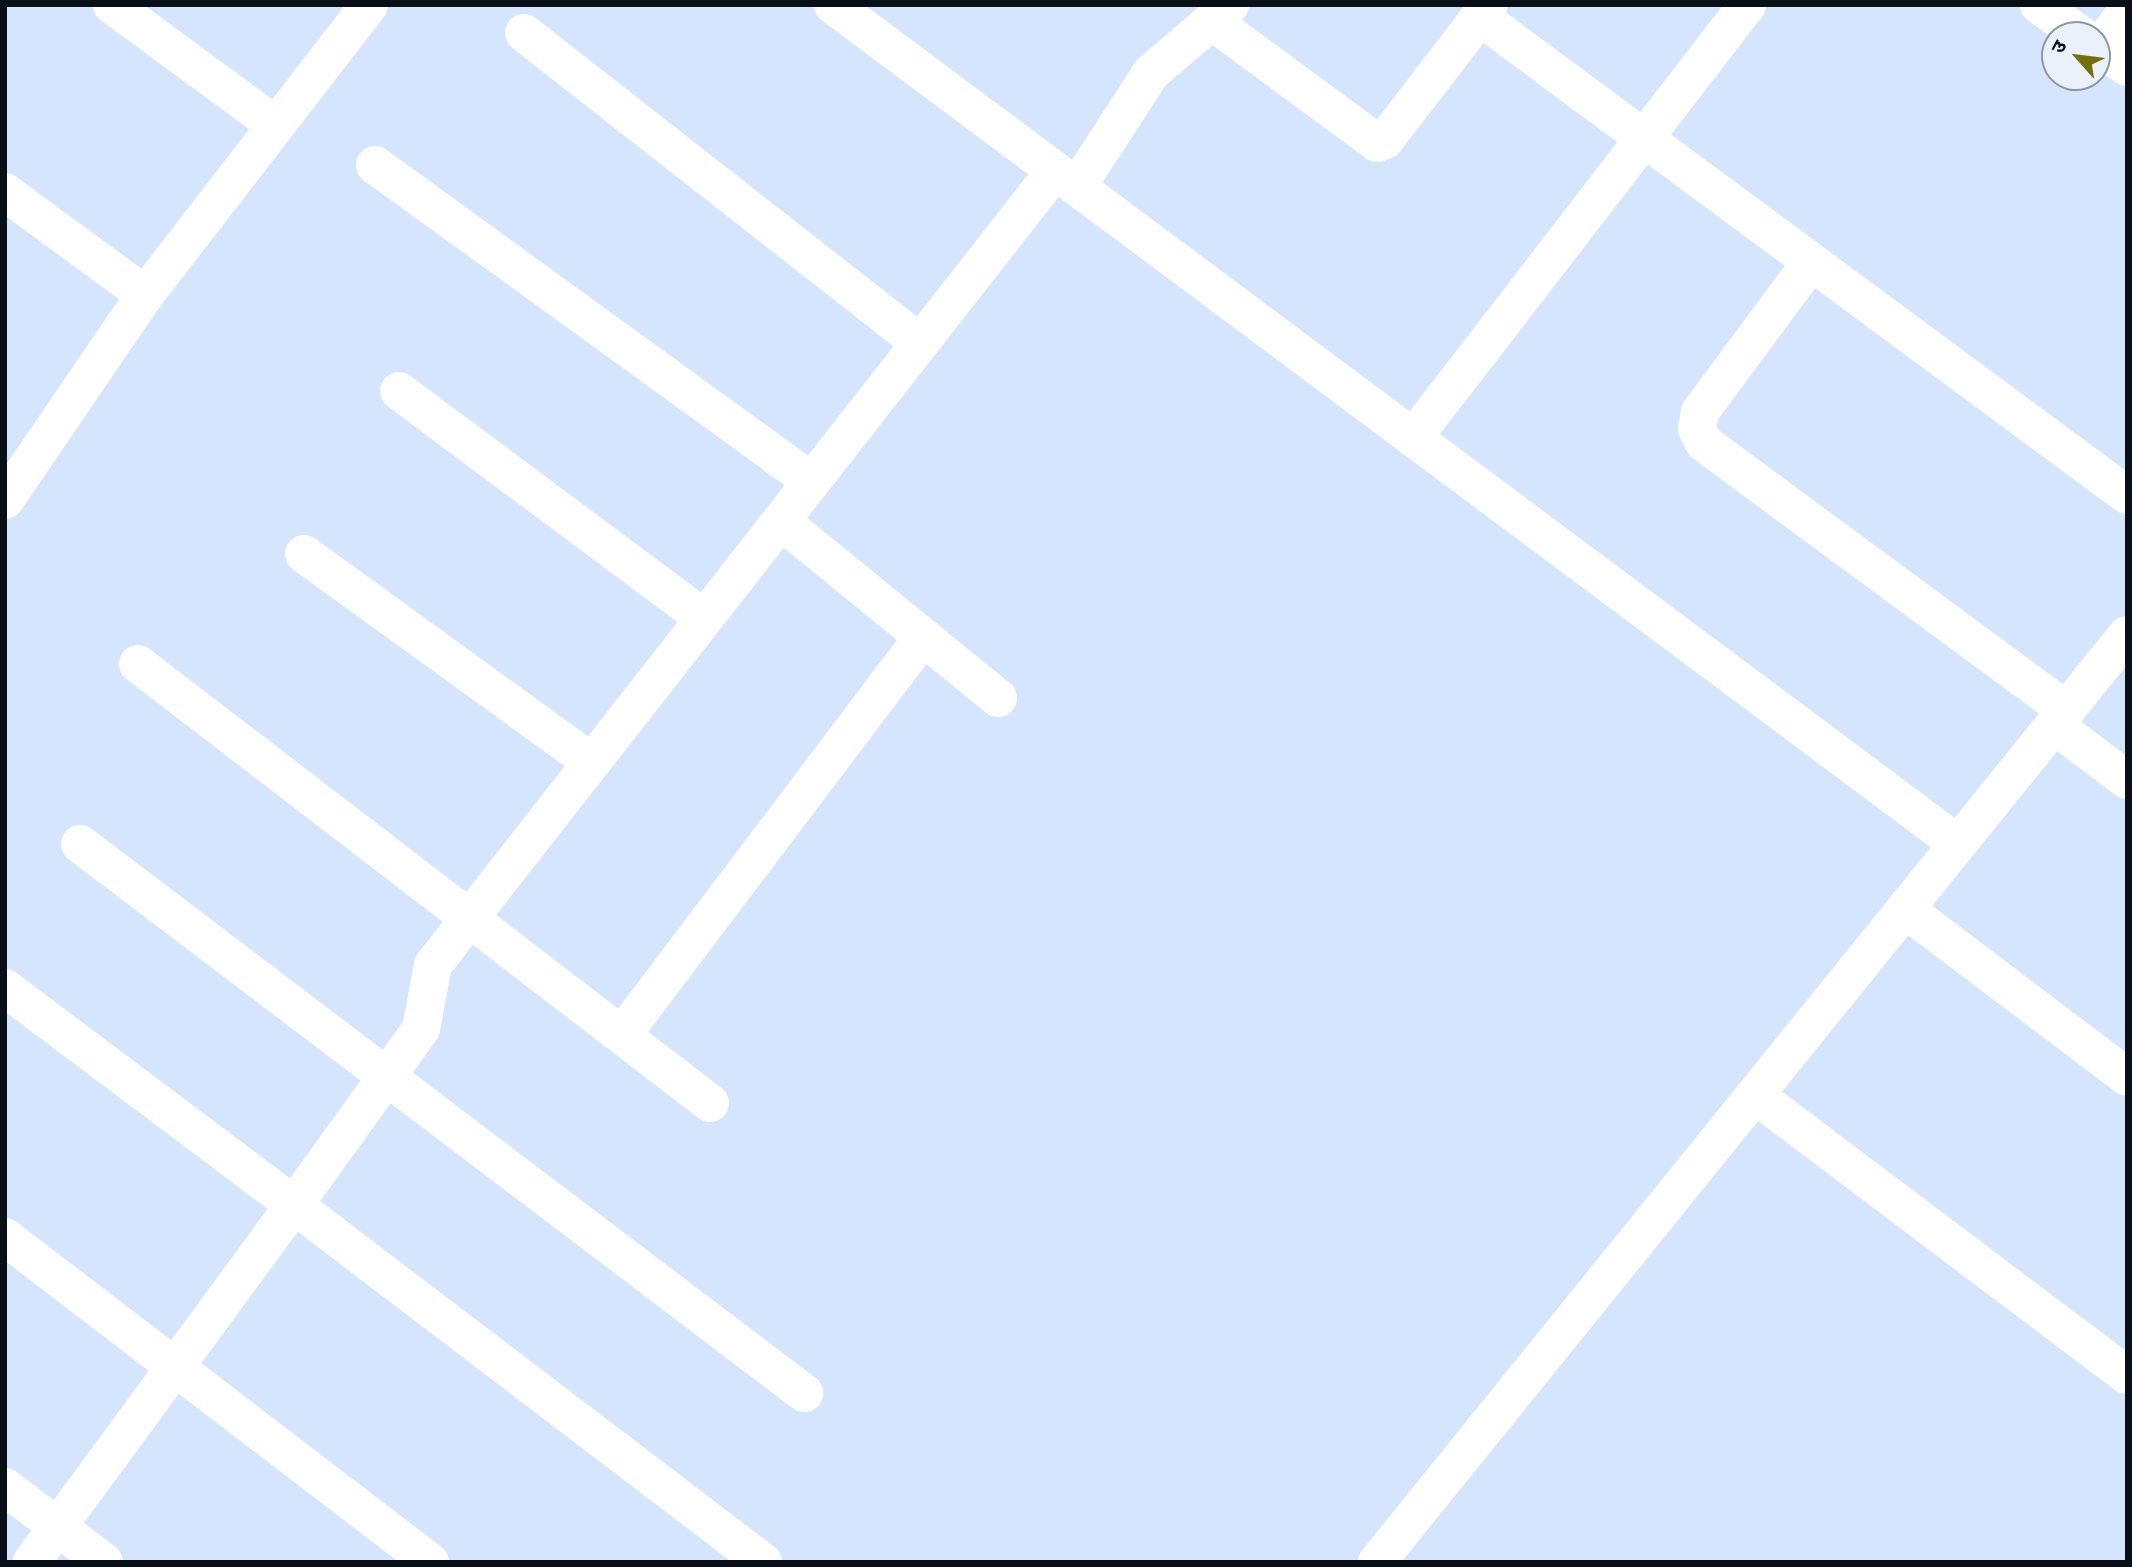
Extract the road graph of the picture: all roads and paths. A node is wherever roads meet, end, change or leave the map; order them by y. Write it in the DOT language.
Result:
graph roads {
  1 [pos="112,5"];
  2 [pos="369,5"];
  3 [pos="833,5"];
  4 [pos="1747,5"];
  5 [pos="2039,5"];
  6 [pos="1484,11"];
  7 [pos="2127,11"];
  8 [pos="1221,14"];
  9 [pos="2062,21"];
  10 [pos="524,33"];
  11 [pos="2111,34"];
  12 [pos="274,124"];
  13 [pos="1646,140"];
  14 [pos="375,164"];
  15 [pos="1066,179"];
  16 [pos="5,192"];
  17 [pos="1811,262"];
  18 [pos="145,295"];
  19 [pos="920,343"];
  20 [pos="399,391"];
  21 [pos="1413,438"];
  22 [pos="811,481"];
  23 [pos="9,487"];
  24 [pos="2127,495"];
  25 [pos="781,521"];
  26 [pos="304,554"];
  27 [pos="704,618"];
  28 [pos="2127,635"];
  29 [pos="923,636"];
  30 [pos="138,664"];
  31 [pos="998,698"];
  32 [pos="2060,717"];
  33 [pos="591,762"];
  34 [pos="2127,780"];
  35 [pos="80,844"];
  36 [pos="1958,844"];
  37 [pos="1905,909"];
  38 [pos="469,918"];
  39 [pos="5,988"];
  40 [pos="622,1035"];
  41 [pos="390,1075"];
  42 [pos="2127,1077"];
  43 [pos="1755,1095"];
  44 [pos="710,1103"];
  45 [pos="294,1205"];
  46 [pos="5,1237"];
  47 [pos="173,1368"];
  48 [pos="2126,1375"];
  49 [pos="804,1394"];
  50 [pos="5,1487"];
  51 [pos="57,1526"];
  52 [pos="32,1562"];
  53 [pos="104,1562"];
  54 [pos="430,1562"];
  55 [pos="763,1562"];
  56 [pos="1377,1562"];
  1 -- 12 [label="street"];
  2 -- 12 [label="street"];
  3 -- 15 [label="street"];
  4 -- 13 [label="street"];
  5 -- 9 [label="street"];
  6 -- 8 [label="street"];
  6 -- 13 [label="street"];
  7 -- 11 [label="street"];
  8 -- 15 [label="street"];
  10 -- 19 [label="street"];
  12 -- 18 [label="street"];
  13 -- 17 [label="street"];
  13 -- 21 [label="street"];
  14 -- 22 [label="street"];
  15 -- 19 [label="street"];
  15 -- 21 [label="street"];
  16 -- 18 [label="street"];
  17 -- 24 [label="street"];
  17 -- 32 [label="street"];
  18 -- 23 [label="street"];
  19 -- 22 [label="street"];
  20 -- 27 [label="street"];
  21 -- 36 [label="street"];
  22 -- 25 [label="street"];
  25 -- 27 [label="street"];
  25 -- 29 [label="street"];
  26 -- 33 [label="street"];
  27 -- 33 [label="street"];
  28 -- 32 [label="street"];
  29 -- 31 [label="street"];
  29 -- 40 [label="street"];
  30 -- 38 [label="street"];
  32 -- 34 [label="street"];
  32 -- 36 [label="street"];
  33 -- 38 [label="street"];
  35 -- 41 [label="street"];
  36 -- 37 [label="street"];
  37 -- 42 [label="street"];
  37 -- 43 [label="street"];
  38 -- 40 [label="street"];
  38 -- 41 [label="street"];
  39 -- 45 [label="street"];
  40 -- 44 [label="street"];
  41 -- 45 [label="street"];
  41 -- 49 [label="street"];
  43 -- 48 [label="street"];
  43 -- 56 [label="street"];
  45 -- 47 [label="street"];
  45 -- 55 [label="street"];
  46 -- 47 [label="street"];
  47 -- 51 [label="street"];
  47 -- 54 [label="street"];
  50 -- 51 [label="street"];
  51 -- 52 [label="street"];
  51 -- 53 [label="street"];
}
